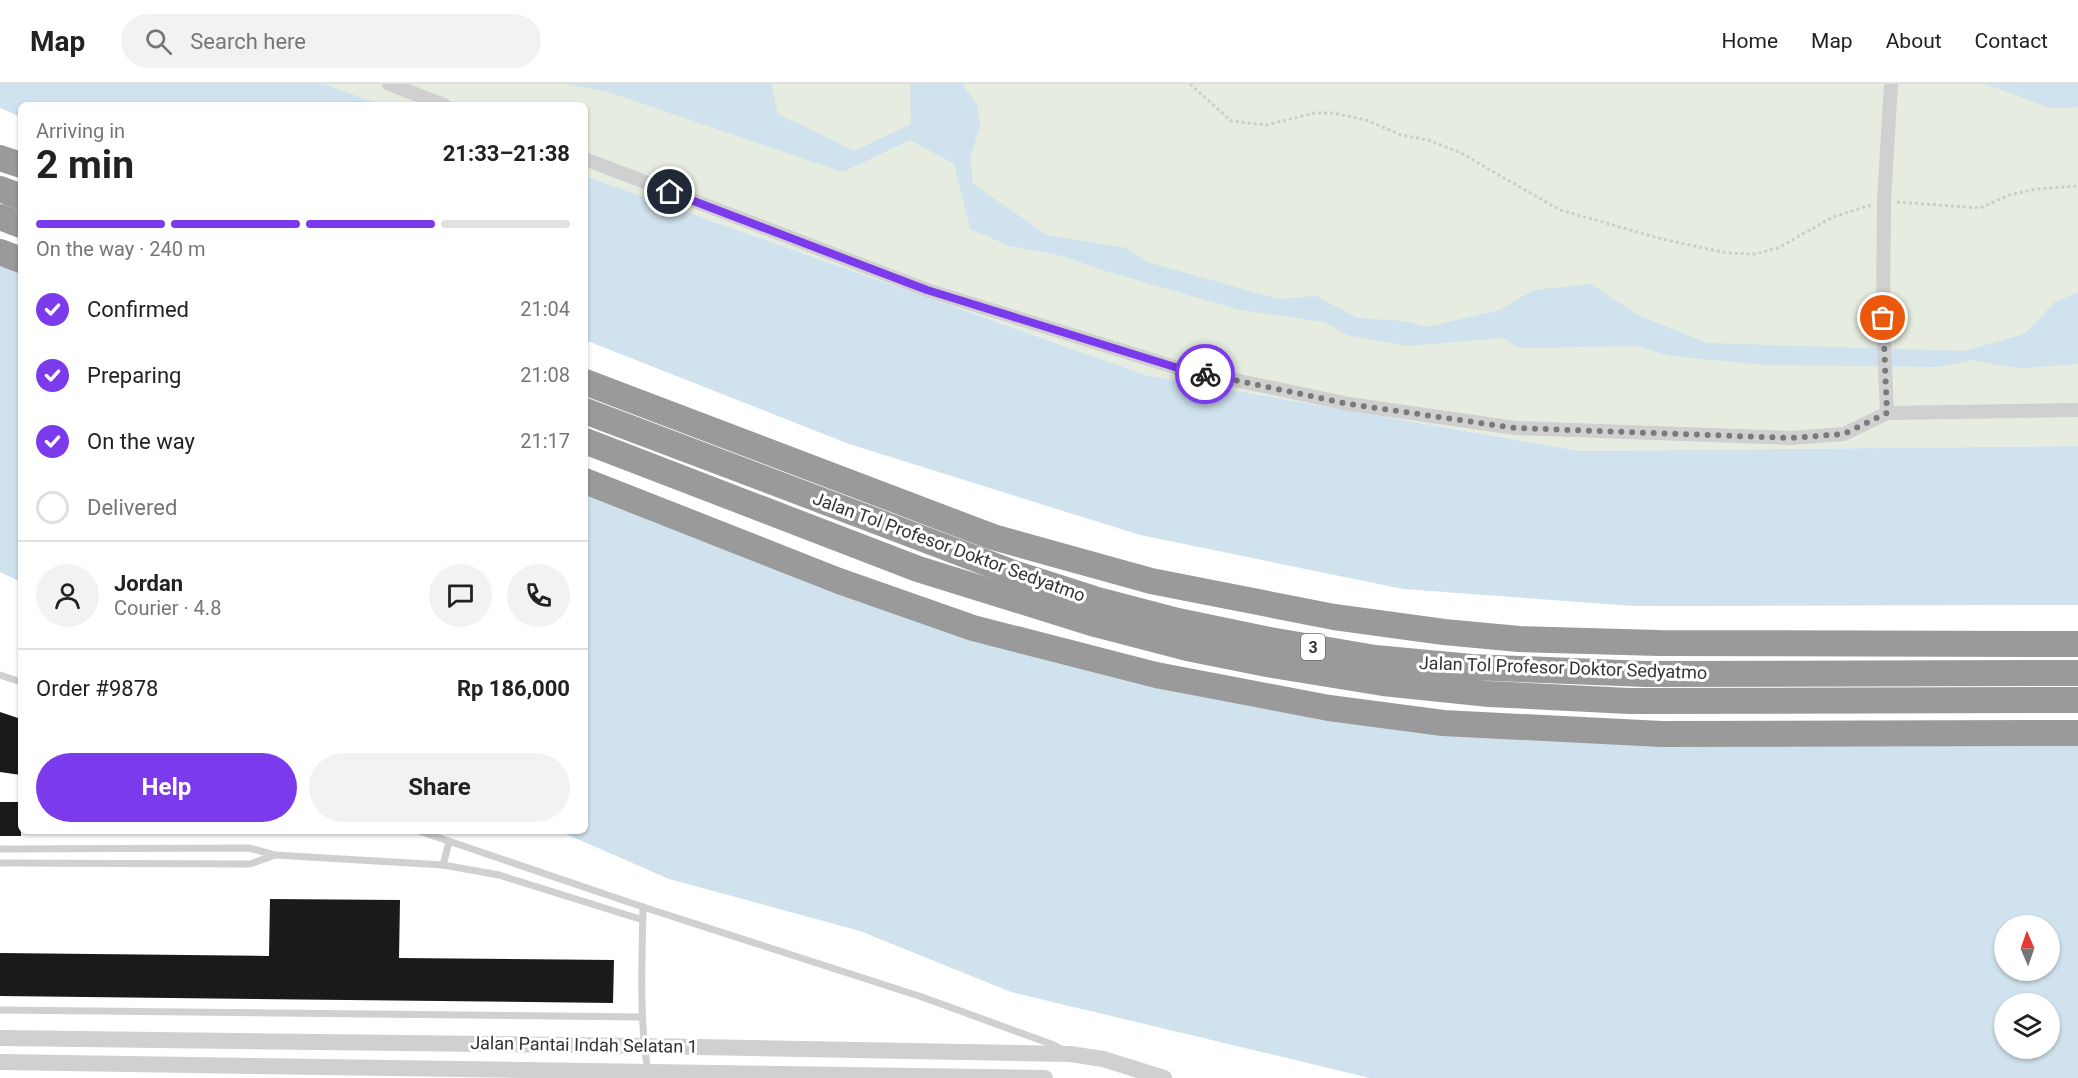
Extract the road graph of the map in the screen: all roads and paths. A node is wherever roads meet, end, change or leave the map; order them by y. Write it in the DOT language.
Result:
graph roads {
  1 [pos="389,84"];
  2 [pos="1190,84"];
  3 [pos="1889,88"];
  4 [pos="436,102"];
  5 [pos="0,158"];
  6 [pos="588,160"];
  7 [pos="18,164"];
  8 [pos="2078,186"];
  9 [pos="0,189"];
  10 [pos="18,196"];
  11 [pos="1884,201"];
  12 [pos="0,217"];
  13 [pos="18,224"];
  14 [pos="0,252"];
  15 [pos="18,259"];
  16 [pos="588,383"];
  17 [pos="2078,410"];
  18 [pos="588,412"];
  19 [pos="1887,413"];
  20 [pos="588,442"];
  21 [pos="588,482"];
  22 [pos="2078,644"];
  23 [pos="2078,673"];
  24 [pos="0,675"];
  25 [pos="18,681"];
  26 [pos="2078,699"];
  27 [pos="2078,733"];
  28 [pos="427,834"];
  29 [pos="449,842"];
  30 [pos="0,849"];
  31 [pos="275,855"];
  32 [pos="0,863"];
  33 [pos="443,865"];
  34 [pos="643,907"];
  35 [pos="643,920"];
  36 [pos="0,1010"];
  37 [pos="642,1017"];
  38 [pos="0,1038"];
  39 [pos="644,1046"];
  40 [pos="1063,1054"];
  41 [pos="0,1062"];
  42 [pos="648,1075"];
  43 [pos="1046,1078"];
  44 [pos="1164,1078"];
  1 -- 4 [label="street"];
  2 -- 11 [label="path"];
  3 -- 11 [label="street"];
  5 -- 7 [label="highway"];
  6 -- 19 [label="street"];
  8 -- 11 [label="path"];
  9 -- 10 [label="highway"];
  11 -- 19 [label="street"];
  12 -- 13 [label="highway"];
  14 -- 15 [label="highway"];
  16 -- 22 [label="highway, Jalan Tol Profesor Doktor Sedyatmo / 3"];
  17 -- 19 [label="street"];
  18 -- 23 [label="highway, Jalan Tol Profesor Doktor Sedyatmo / 3"];
  20 -- 26 [label="highway, Jalan Tol Profesor Doktor Sedyatmo / 3"];
  21 -- 27 [label="highway"];
  24 -- 25 [label="lane"];
  28 -- 29 [label="lane"];
  29 -- 33 [label="lane"];
  29 -- 34 [label="lane"];
  30 -- 31 [label="lane"];
  31 -- 32 [label="lane"];
  31 -- 33 [label="lane"];
  33 -- 35 [label="lane"];
  34 -- 35 [label="lane"];
  34 -- 40 [label="lane"];
  35 -- 37 [label="lane"];
  36 -- 37 [label="lane"];
  37 -- 39 [label="lane"];
  38 -- 39 [label="street, Jalan Pantai Indah Selatan 1"];
  39 -- 40 [label="street, Jalan Pantai Indah Selatan 1"];
  39 -- 42 [label="lane"];
  40 -- 44 [label="street, Jalan Pantai Indah Selatan 1"];
  41 -- 42 [label="street, Jalan Pantai Indah Selatan 1"];
  42 -- 43 [label="street, Jalan Pantai Indah Selatan 1"];
}
